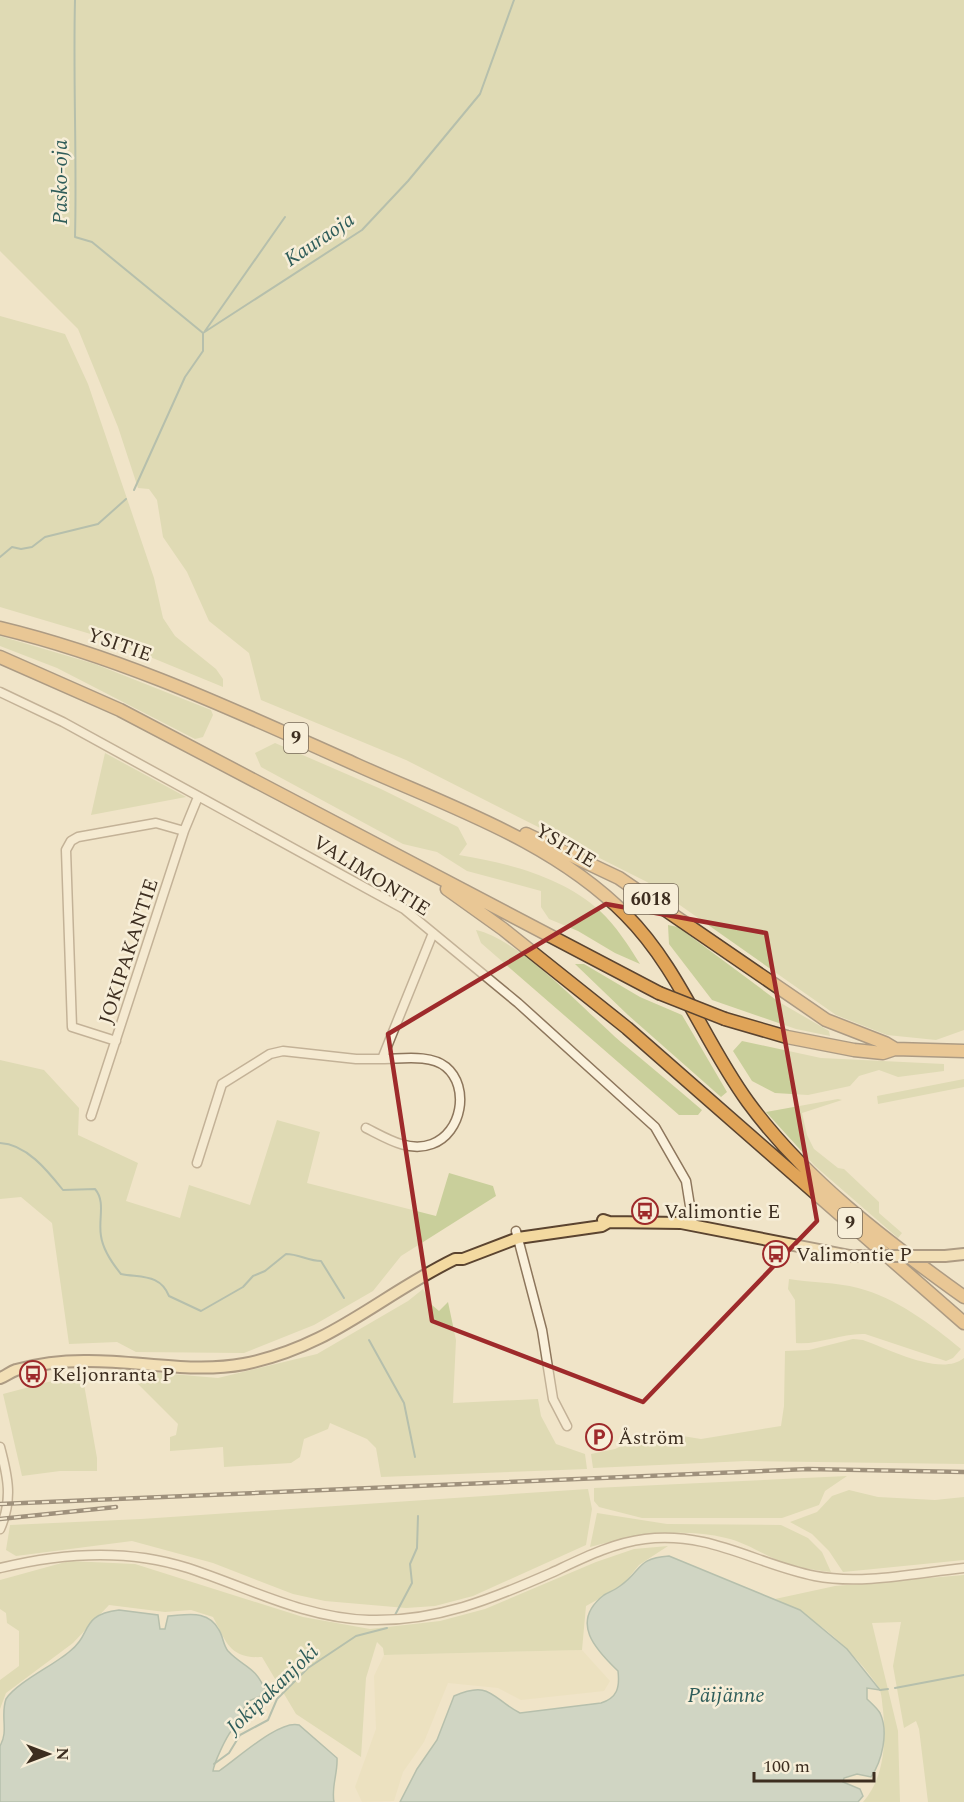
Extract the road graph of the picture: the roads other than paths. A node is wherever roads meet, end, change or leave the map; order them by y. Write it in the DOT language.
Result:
graph roads {
  1 [pos="0,628"];
  2 [pos="0,657"];
  3 [pos="0,692"];
  4 [pos="198,796"];
  5 [pos="490,826"];
  6 [pos="184,831"];
  7 [pos="422,869"];
  8 [pos="433,933"];
  9 [pos="116,1041"];
  10 [pos="894,1049"];
  11 [pos="964,1051"];
  12 [pos="382,1059"];
  13 [pos="91,1116"];
  14 [pos="366,1128"];
  15 [pos="197,1163"];
  16 [pos="693,1225"];
  17 [pos="517,1234"];
  18 [pos="964,1254"];
  19 [pos="964,1297"];
  20 [pos="964,1323"];
  21 [pos="0,1370"];
  22 [pos="13,1371"];
  23 [pos="0,1378"];
  24 [pos="567,1426"];
  25 [pos="0,1447"];
  26 [pos="0,1529"];
  27 [pos="0,1568"];
  28 [pos="964,1568"];
  1 -- 5 [label="highway, YSITIE / 9"];
  2 -- 7 [label="highway, 9"];
  3 -- 4 [label="street, VALIMONTIE"];
  4 -- 6 [label="street, JOKIPAKANTIE"];
  4 -- 8 [label="street, VALIMONTIE"];
  5 -- 10 [label="highway, 6018"];
  5 -- 19 [label="highway, YSITIE / 9"];
  6 -- 9 [label="street, JOKIPAKANTIE"];
  6 -- 9 [label="street"];
  7 -- 10 [label="highway, 6018, bridge"];
  7 -- 20 [label="highway, 9"];
  8 -- 12 [label="street"];
  8 -- 16 [label="street, VALIMONTIE"];
  9 -- 13 [label="street, JOKIPAKANTIE"];
  10 -- 11 [label="highway, 6018"];
  12 -- 14 [label="street"];
  12 -- 15 [label="street"];
  16 -- 17 [label="main road"];
  16 -- 18 [label="main road, bridge"];
  17 -- 22 [label="main road"];
  17 -- 24 [label="street"];
  21 -- 22 [label="main road"];
  22 -- 23 [label="main road"];
  25 -- 26 [label="street"];
  27 -- 28 [label="street"];
}
